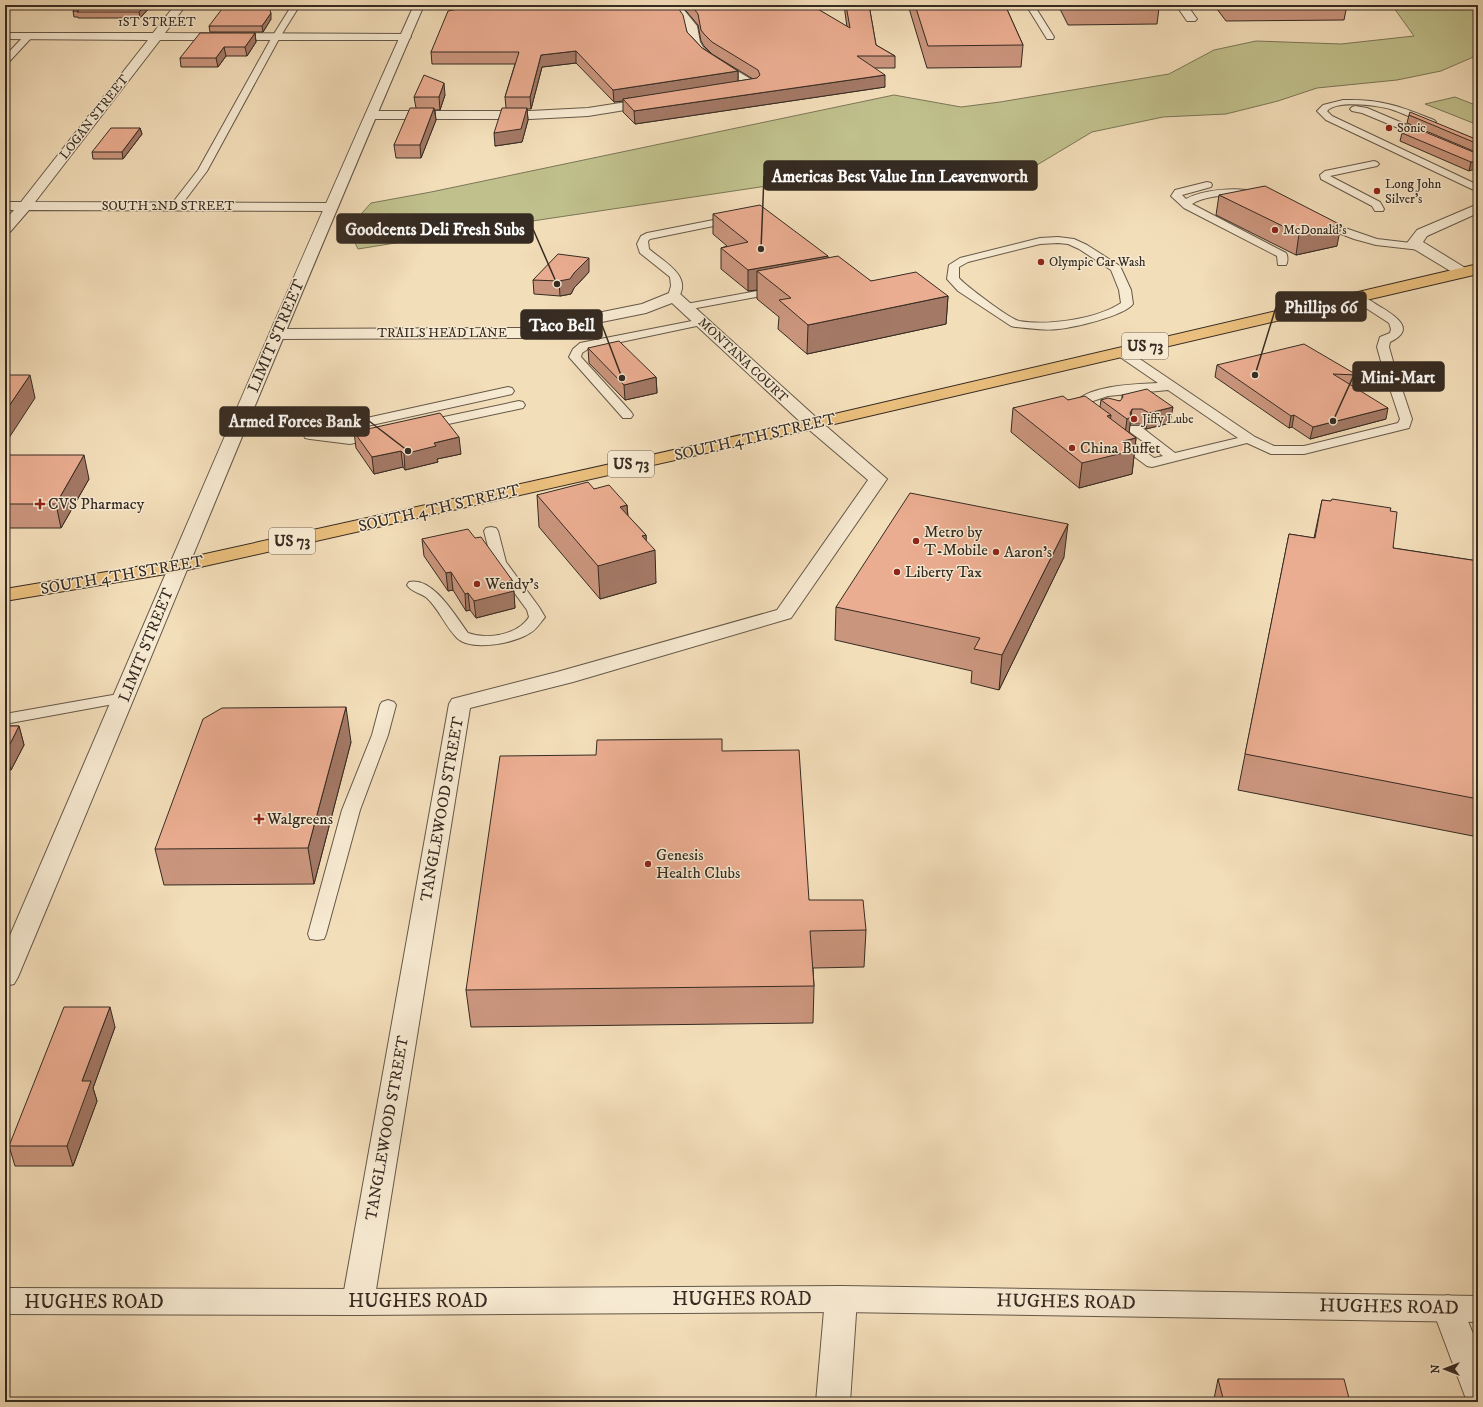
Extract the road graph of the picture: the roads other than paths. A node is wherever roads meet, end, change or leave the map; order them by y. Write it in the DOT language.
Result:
graph roads {
  1 [pos="181,5"];
  2 [pos="296,5"];
  3 [pos="419,5"];
  4 [pos="674,5"];
  5 [pos="1030,5"];
  6 [pos="1181,5"];
  7 [pos="1191,19"];
  8 [pos="158,35"];
  9 [pos="5,36"];
  10 [pos="29,36"];
  11 [pos="276,37"];
  12 [pos="405,37"];
  13 [pos="1050,38"];
  14 [pos="5,61"];
  15 [pos="738,89"];
  16 [pos="664,100"];
  17 [pos="371,115"];
  18 [pos="1443,127"];
  19 [pos="1435,140"];
  20 [pos="1403,153"];
  21 [pos="1374,164"];
  22 [pos="1478,176"];
  23 [pos="1460,180"];
  24 [pos="1478,188"];
  25 [pos="1264,195"];
  26 [pos="5,206"];
  27 [pos="25,206"];
  28 [pos="175,206"];
  29 [pos="330,207"];
  30 [pos="1478,208"];
  31 [pos="1379,209"];
  32 [pos="746,216"];
  33 [pos="1312,216"];
  34 [pos="5,229"];
  35 [pos="1420,247"];
  36 [pos="1282,263"];
  37 [pos="1478,269"];
  38 [pos="1462,272"];
  39 [pos="786,289"];
  40 [pos="1356,297"];
  41 [pos="680,302"];
  42 [pos="1086,320"];
  43 [pos="702,322"];
  44 [pos="278,334"];
  45 [pos="1121,352"];
  46 [pos="1390,372"];
  47 [pos="1171,386"];
  48 [pos="1396,390"];
  49 [pos="508,392"];
  50 [pos="1093,396"];
  51 [pos="1103,404"];
  52 [pos="520,405"];
  53 [pos="627,415"];
  54 [pos="1095,421"];
  55 [pos="813,424"];
  56 [pos="412,427"];
  57 [pos="1135,429"];
  58 [pos="1108,430"];
  59 [pos="388,432"];
  60 [pos="1248,439"];
  61 [pos="1173,458"];
  62 [pos="491,531"];
  63 [pos="178,566"];
  64 [pos="414,585"];
  65 [pos="5,595"];
  66 [pos="124,698"];
  67 [pos="388,705"];
  68 [pos="5,719"];
  69 [pos="317,934"];
  70 [pos="5,977"];
  71 [pos="841,1299"];
  72 [pos="5,1301"];
  73 [pos="358,1302"];
  74 [pos="1463,1308"];
  75 [pos="1478,1389"];
  76 [pos="833,1402"];
  1 -- 8 [label="street, LOGAN STREET"];
  2 -- 11 [label="lane"];
  3 -- 12 [label="street, LIMIT STREET"];
  4 -- 15 [label="street"];
  5 -- 13 [label="lane"];
  6 -- 7 [label="street"];
  8 -- 10 [label="street, 1ST STREET"];
  8 -- 11 [label="street, 1ST STREET"];
  8 -- 27 [label="street, LOGAN STREET"];
  9 -- 10 [label="street, 1ST STREET"];
  10 -- 14 [label="lane"];
  11 -- 12 [label="street, 1ST STREET"];
  11 -- 28 [label="lane"];
  12 -- 17 [label="street, LIMIT STREET"];
  16 -- 17 [label="street"];
  17 -- 29 [label="street, LIMIT STREET"];
  18 -- 20 [label="lane"];
  19 -- 20 [label="lane"];
  20 -- 23 [label="lane"];
  21 -- 31 [label="lane"];
  22 -- 23 [label="lane"];
  23 -- 24 [label="lane"];
  25 -- 36 [label="lane"];
  26 -- 27 [label="street, SOUTH 2ND STREET"];
  27 -- 28 [label="street, SOUTH 2ND STREET"];
  27 -- 34 [label="street, LOGAN STREET"];
  28 -- 29 [label="street, SOUTH 2ND STREET"];
  29 -- 44 [label="street, LIMIT STREET"];
  30 -- 35 [label="street"];
  32 -- 41 [label="lane"];
  33 -- 35 [label="lane"];
  35 -- 38 [label="street"];
  37 -- 38 [label="highway, SOUTH 4TH STREET / US 73"];
  38 -- 40 [label="highway, SOUTH 4TH STREET / US 73"];
  39 -- 41 [label="lane"];
  40 -- 45 [label="highway, SOUTH 4TH STREET / US 73"];
  40 -- 46 [label="lane"];
  41 -- 43 [label="street, MONTANA COURT"];
  41 -- 44 [label="street, TRAILS HEAD LANE"];
  42 -- 42 [label="lane"];
  43 -- 53 [label="lane"];
  43 -- 55 [label="street, MONTANA COURT"];
  44 -- 63 [label="street, LIMIT STREET"];
  45 -- 47 [label="lane"];
  45 -- 55 [label="highway, SOUTH 4TH STREET / US 73"];
  47 -- 50 [label="lane"];
  47 -- 60 [label="lane"];
  48 -- 60 [label="lane"];
  49 -- 59 [label="lane"];
  50 -- 51 [label="lane"];
  50 -- 54 [label="lane"];
  52 -- 56 [label="lane"];
  55 -- 63 [label="highway, SOUTH 4TH STREET / US 73"];
  55 -- 73 [label="street, TANGLEWOOD STREET"];
  57 -- 61 [label="lane"];
  58 -- 61 [label="lane"];
  60 -- 61 [label="lane"];
  62 -- 64 [label="lane"];
  63 -- 65 [label="highway, SOUTH 4TH STREET / US 73"];
  63 -- 66 [label="street, LIMIT STREET"];
  66 -- 68 [label="lane"];
  66 -- 70 [label="street, LIMIT STREET"];
  67 -- 69 [label="lane"];
  71 -- 73 [label="street, HUGHES ROAD"];
  71 -- 74 [label="street, HUGHES ROAD"];
  71 -- 76 [label="street"];
  72 -- 73 [label="street, HUGHES ROAD"];
  74 -- 75 [label="street"];
}
